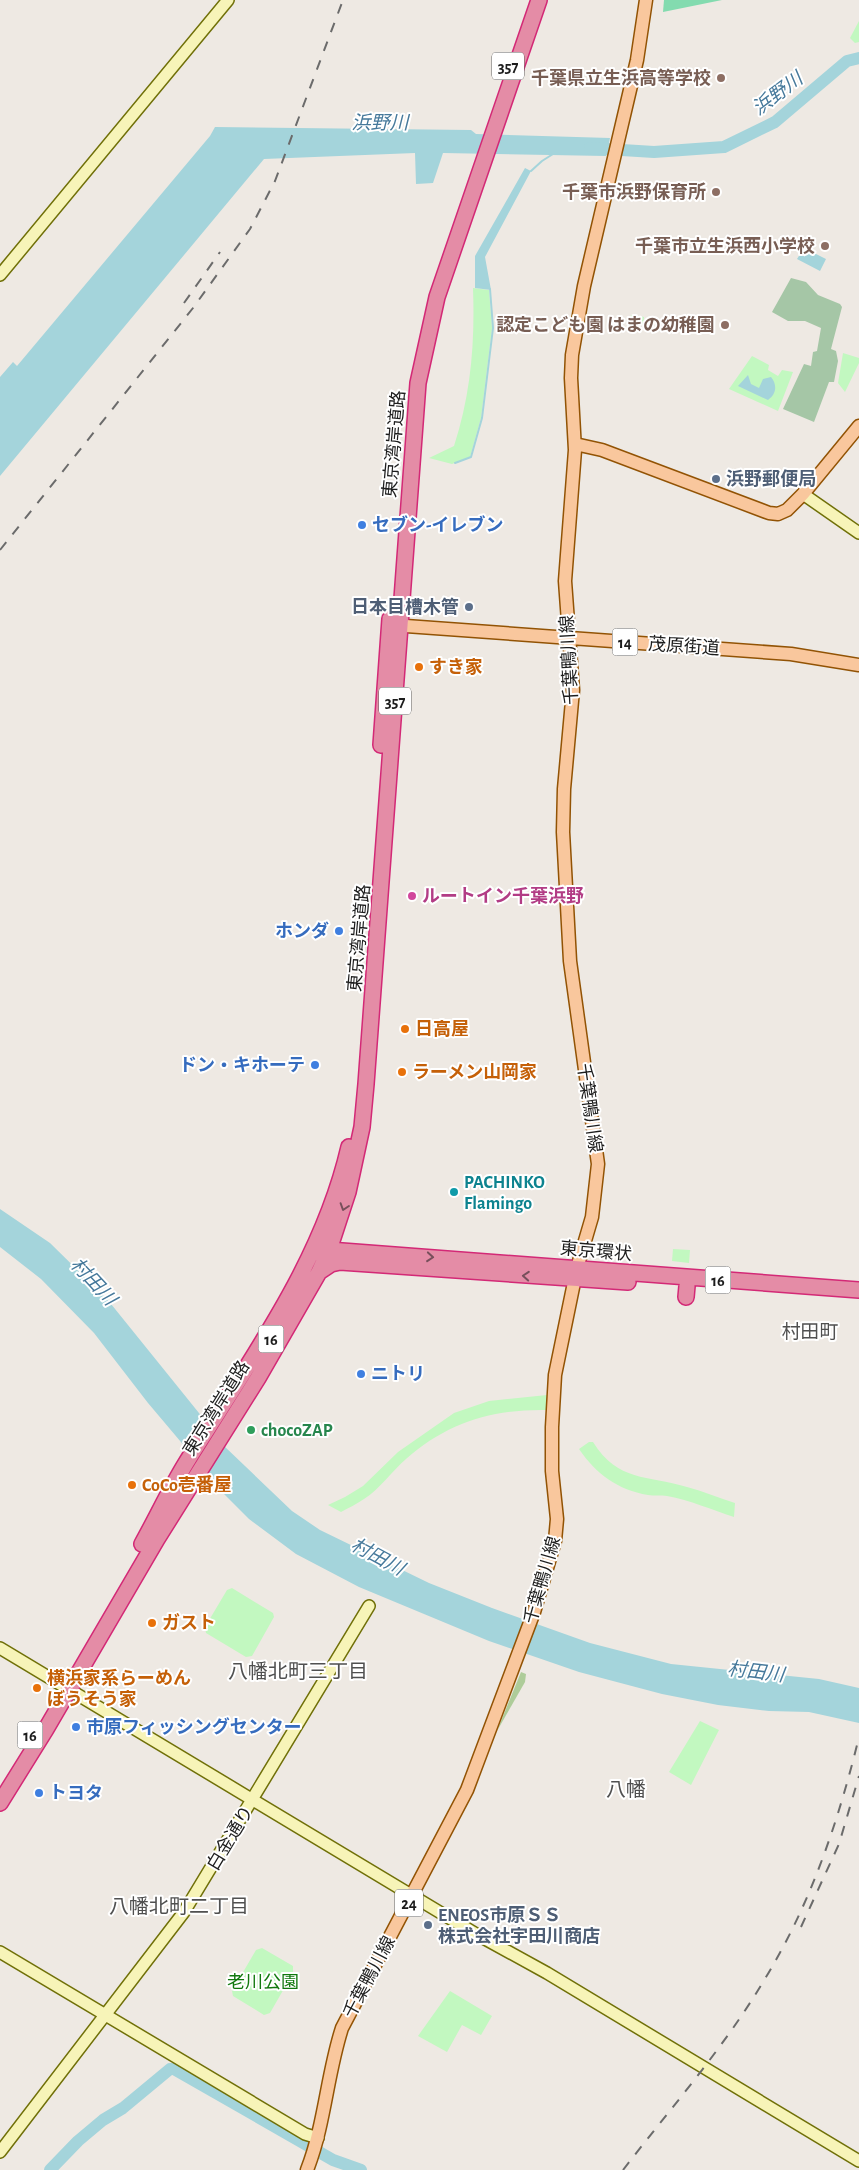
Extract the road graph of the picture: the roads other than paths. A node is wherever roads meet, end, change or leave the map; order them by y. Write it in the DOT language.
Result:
graph roads {
  1 [pos="228,0"];
  2 [pos="531,0"];
  3 [pos="539,0"];
  4 [pos="646,0"];
  5 [pos="490,132"];
  6 [pos="0,275"];
  7 [pos="859,426"];
  8 [pos="575,444"];
  9 [pos="803,494"];
  10 [pos="859,533"];
  11 [pos="395,625"];
  12 [pos="569,638"];
  13 [pos="859,665"];
  14 [pos="319,1236"];
  15 [pos="327,1252"];
  16 [pos="307,1262"];
  17 [pos="424,1268"];
  18 [pos="319,1272"];
  19 [pos="576,1274"];
  20 [pos="859,1290"];
  21 [pos="859,1299"];
  22 [pos="218,1427"];
  23 [pos="191,1470"];
  24 [pos="369,1606"];
  25 [pos="0,1648"];
  26 [pos="64,1687"];
  27 [pos="0,1787"];
  28 [pos="252,1800"];
  29 [pos="0,1803"];
  30 [pos="412,1896"];
  31 [pos="0,1952"];
  32 [pos="106,2015"];
  33 [pos="315,2147"];
  34 [pos="0,2152"];
  35 [pos="859,2161"];
  36 [pos="307,2170"];
  1 -- 6 [label="street"];
  2 -- 5 [label="highway, 東京湾岸道路 / 357"];
  3 -- 5 [label="highway, 東京湾岸道路 / 357"];
  4 -- 8 [label="main road, 千葉鴨川線 / 24"];
  5 -- 11 [label="highway, 東京湾岸道路 / 357"];
  7 -- 9 [label="main road"];
  8 -- 9 [label="main road"];
  8 -- 12 [label="main road, 千葉鴨川線 / 24"];
  9 -- 10 [label="street"];
  11 -- 12 [label="main road, 茂原街道 / 14"];
  11 -- 14 [label="highway, 東京湾岸道路 / 357"];
  11 -- 15 [label="highway, 東京湾岸道路 / 357, one-way"];
  12 -- 13 [label="main road, 茂原街道 / 14"];
  12 -- 19 [label="main road, 千葉鴨川線 / 24"];
  14 -- 15 [label="highway"];
  14 -- 16 [label="highway, 東京湾岸道路 / 357"];
  15 -- 17 [label="highway, 東京環状 / 16"];
  15 -- 18 [label="highway, 東京湾岸道路 / 357"];
  15 -- 19 [label="highway, 東京環状 / 16, one-way"];
  15 -- 22 [label="highway, 16"];
  16 -- 22 [label="highway, 東京湾岸道路 / 16"];
  17 -- 18 [label="highway, 東京環状 / 16"];
  19 -- 17 [label="highway, 東京環状 / 16, one-way"];
  18 -- 22 [label="highway, 東京湾岸道路 / 16"];
  19 -- 20 [label="highway, 東京環状 / 16"];
  19 -- 21 [label="highway, 東京環状 / 16"];
  19 -- 30 [label="main road, 千葉鴨川線 / 24"];
  22 -- 23 [label="highway, 東京湾岸道路 / 16"];
  23 -- 26 [label="highway, 東京湾岸道路 / 16"];
  23 -- 26 [label="highway, 東京湾岸道路 / 16"];
  24 -- 28 [label="street, 白金通り"];
  25 -- 26 [label="street"];
  26 -- 27 [label="highway, 東京湾岸道路 / 16"];
  26 -- 28 [label="street"];
  26 -- 29 [label="highway, 東京湾岸道路 / 16"];
  28 -- 30 [label="street"];
  28 -- 32 [label="street, 白金通り"];
  30 -- 33 [label="main road, 千葉鴨川線 / 24"];
  30 -- 35 [label="street"];
  31 -- 32 [label="street"];
  32 -- 33 [label="street"];
  32 -- 34 [label="street, 白金通り"];
  33 -- 36 [label="main road, 千葉鴨川線 / 24"];
}
